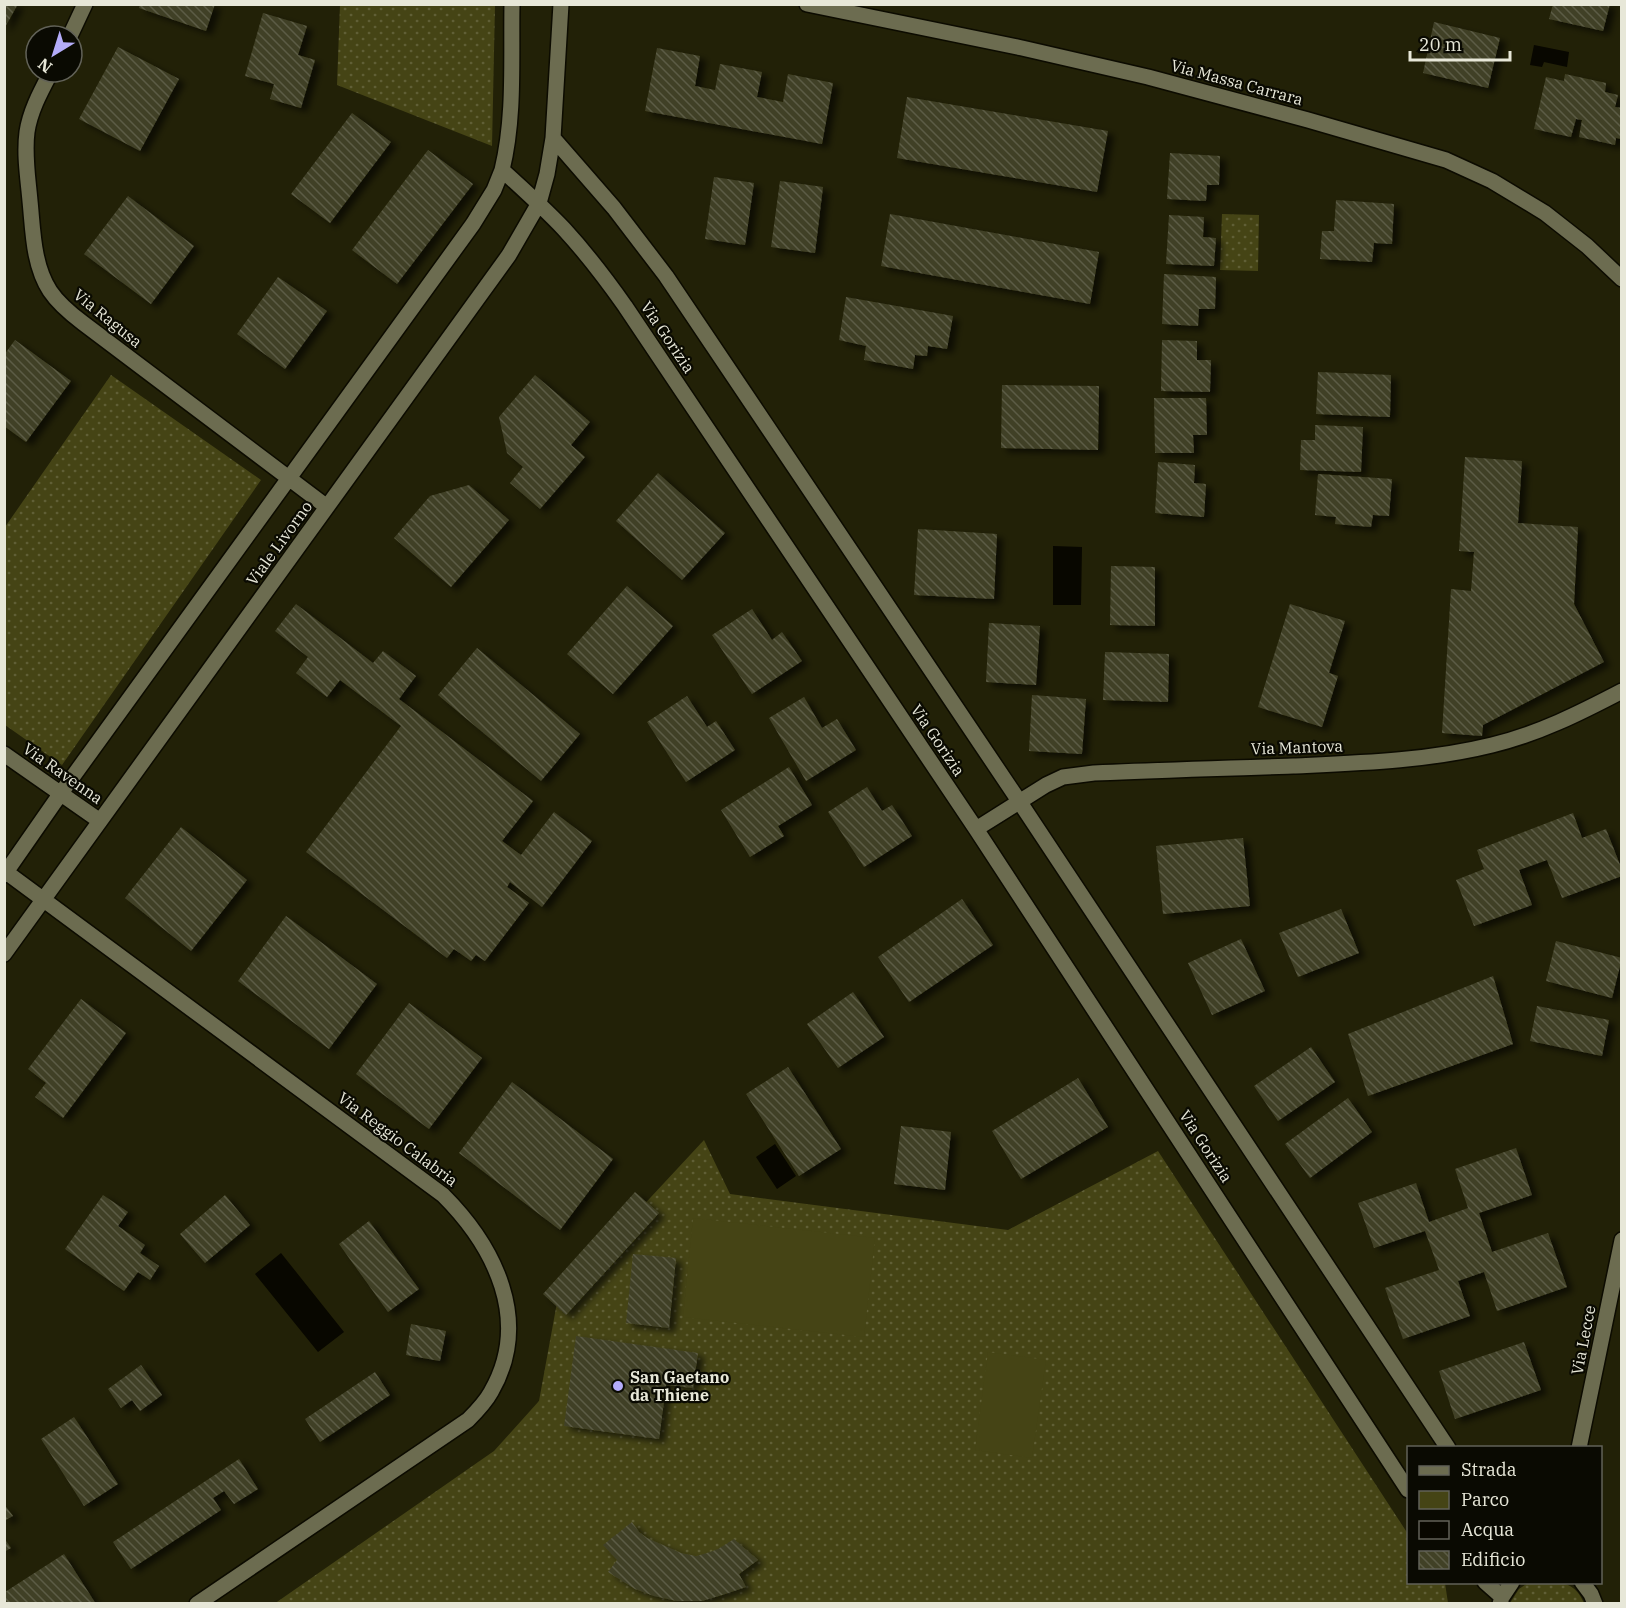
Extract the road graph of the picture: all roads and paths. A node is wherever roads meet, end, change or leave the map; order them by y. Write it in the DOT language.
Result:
graph roads {
  1 [pos="85,4"];
  2 [pos="512,4"];
  3 [pos="561,4"];
  4 [pos="807,4"];
  5 [pos="76,24"];
  6 [pos="45,84"];
  7 [pos="553,138"];
  8 [pos="502,170"];
  9 [pos="539,203"];
  10 [pos="1622,279"];
  11 [pos="289,478"];
  12 [pos="327,507"];
  13 [pos="1622,691"];
  14 [pos="4,754"];
  15 [pos="61,794"];
  16 [pos="1019,801"];
  17 [pos="100,821"];
  18 [pos="976,829"];
  19 [pos="5,873"];
  20 [pos="44,900"];
  21 [pos="4,954"];
  22 [pos="1622,1240"];
  23 [pos="1448,1446"];
  24 [pos="1580,1446"];
  25 [pos="1407,1488"];
  26 [pos="1487,1584"];
  27 [pos="1511,1584"];
  28 [pos="1584,1584"];
  29 [pos="1501,1600"];
  30 [pos="197,1604"];
  31 [pos="1594,1604"];
  1 -- 5 [label="street"];
  2 -- 8 [label="street"];
  3 -- 7 [label="street"];
  4 -- 10 [label="street, Via Massa Carrara"];
  6 -- 11 [label="street, Via Ragusa"];
  7 -- 9 [label="street, Viale Livorno"];
  7 -- 16 [label="street, Via Gorizia"];
  8 -- 9 [label="street, Via Gorizia"];
  8 -- 11 [label="street, Viale Livorno"];
  9 -- 12 [label="street, Viale Livorno"];
  9 -- 18 [label="street, Via Gorizia"];
  11 -- 12 [label="street, Via Ragusa"];
  11 -- 15 [label="street, Viale Livorno"];
  12 -- 17 [label="street, Viale Livorno"];
  13 -- 16 [label="street, Via Mantova"];
  14 -- 15 [label="street, Via Ravenna"];
  15 -- 17 [label="street, Via Ravenna"];
  15 -- 19 [label="street, Viale Livorno"];
  16 -- 18 [label="street, Via Mantova"];
  16 -- 23 [label="street, Via Gorizia"];
  17 -- 20 [label="street, Viale Livorno"];
  18 -- 25 [label="street, Via Gorizia"];
  19 -- 20 [label="street, Via Reggio Calabria"];
  20 -- 21 [label="street, Viale Livorno"];
  20 -- 30 [label="street, Via Reggio Calabria"];
  22 -- 24 [label="street, Via Lecce"];
  26 -- 29 [label="street"];
  27 -- 29 [label="street"];
  28 -- 31 [label="street"];
}
